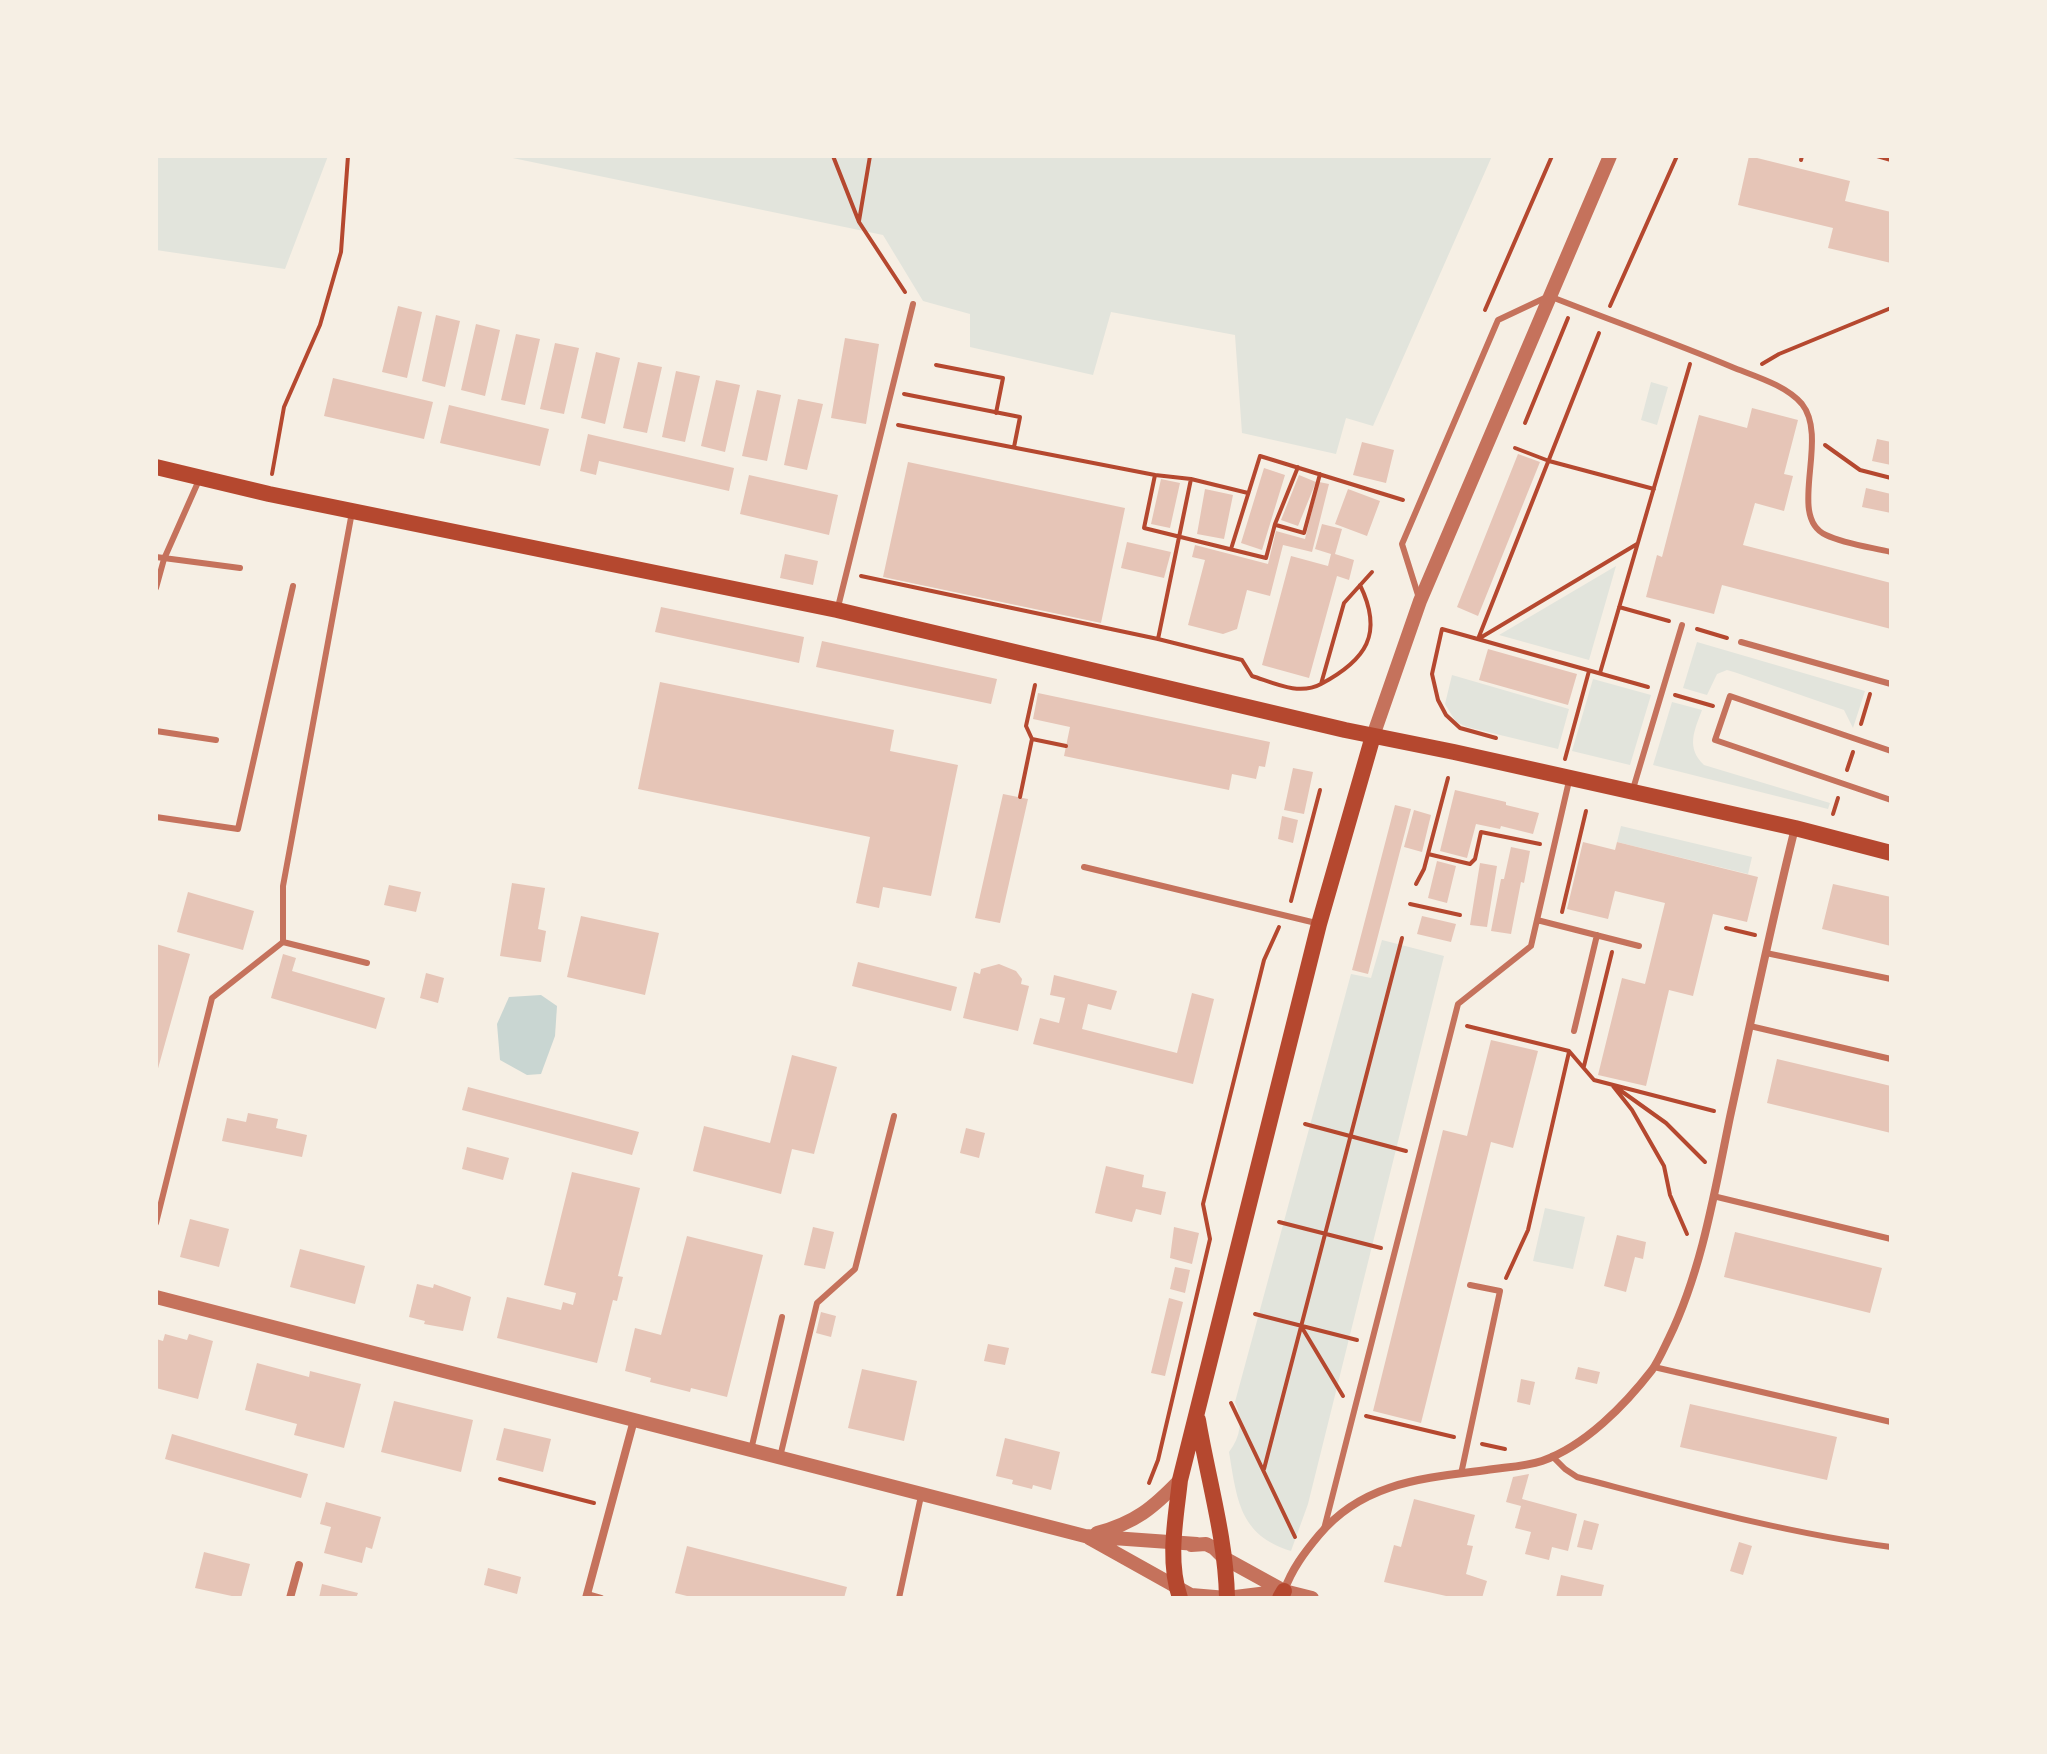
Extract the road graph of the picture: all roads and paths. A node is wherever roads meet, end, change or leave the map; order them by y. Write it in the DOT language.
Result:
graph roads {
  1 [pos="349,156"];
  2 [pos="833,156"];
  3 [pos="870,156"];
  4 [pos="1610,156"];
  5 [pos="1677,156"];
  6 [pos="1877,156"];
  7 [pos="1891,160"];
  8 [pos="859,222"];
  9 [pos="1549,296"];
  10 [pos="913,304"];
  11 [pos="1572,305"];
  12 [pos="1891,308"];
  13 [pos="1605,318"];
  14 [pos="1693,351"];
  15 [pos="936,365"];
  16 [pos="1747,373"];
  17 [pos="891,392"];
  18 [pos="996,413"];
  19 [pos="884,423"];
  20 [pos="1525,423"];
  21 [pos="1814,436"];
  22 [pos="1014,447"];
  23 [pos="1515,448"];
  24 [pos="1549,461"];
  25 [pos="156,467"];
  26 [pos="1298,467"];
  27 [pos="1320,474"];
  28 [pos="1155,475"];
  29 [pos="201,477"];
  30 [pos="1891,478"];
  31 [pos="1191,479"];
  32 [pos="1654,489"];
  33 [pos="1248,493"];
  34 [pos="269,494"];
  35 [pos="1403,500"];
  36 [pos="352,511"];
  37 [pos="1275,524"];
  38 [pos="1180,536"];
  39 [pos="1637,544"];
  40 [pos="1231,549"];
  41 [pos="1891,552"];
  42 [pos="160,558"];
  43 [pos="240,568"];
  44 [pos="1372,572"];
  45 [pos="846,573"];
  46 [pos="1360,585"];
  47 [pos="293,586"];
  48 [pos="156,588"];
  49 [pos="1420,601"];
  50 [pos="837,610"];
  51 [pos="1682,625"];
  52 [pos="1442,629"];
  53 [pos="1158,639"];
  54 [pos="1478,639"];
  55 [pos="1741,642"];
  56 [pos="1590,670"];
  57 [pos="1321,684"];
  58 [pos="1891,684"];
  59 [pos="1035,685"];
  60 [pos="156,731"];
  61 [pos="1373,736"];
  62 [pos="1032,739"];
  63 [pos="216,740"];
  64 [pos="1066,746"];
  65 [pos="1891,751"];
  66 [pos="1448,778"];
  67 [pos="1565,778"];
  68 [pos="1320,790"];
  69 [pos="1632,793"];
  70 [pos="1020,797"];
  71 [pos="1891,800"];
  72 [pos="1586,811"];
  73 [pos="156,817"];
  74 [pos="1795,828"];
  75 [pos="1554,847"];
  76 [pos="1891,853"];
  77 [pos="1428,854"];
  78 [pos="1084,867"];
  79 [pos="1416,884"];
  80 [pos="1410,904"];
  81 [pos="1460,915"];
  82 [pos="1284,916"];
  83 [pos="1537,920"];
  84 [pos="1319,924"];
  85 [pos="1559,926"];
  86 [pos="1726,928"];
  87 [pos="1597,935"];
  88 [pos="1402,938"];
  89 [pos="1769,938"];
  90 [pos="1615,940"];
  91 [pos="283,942"];
  92 [pos="1639,946"];
  93 [pos="1766,953"];
  94 [pos="367,963"];
  95 [pos="1891,979"];
  96 [pos="1453,1023"];
  97 [pos="1750,1026"];
  98 [pos="1574,1031"];
  99 [pos="1569,1051"];
  100 [pos="1891,1059"];
  101 [pos="1584,1066"];
  102 [pos="1612,1084"];
  103 [pos="1731,1115"];
  104 [pos="894,1116"];
  105 [pos="1305,1124"];
  106 [pos="1351,1136"];
  107 [pos="1420,1155"];
  108 [pos="1718,1175"];
  109 [pos="1713,1196"];
  110 [pos="1279,1222"];
  111 [pos="156,1223"];
  112 [pos="1325,1234"];
  113 [pos="1891,1239"];
  114 [pos="1394,1252"];
  115 [pos="1697,1257"];
  116 [pos="1470,1285"];
  117 [pos="1500,1291"];
  118 [pos="156,1297"];
  119 [pos="1255,1314"];
  120 [pos="782,1317"];
  121 [pos="1301,1326"];
  122 [pos="1371,1344"];
  123 [pos="1654,1367"];
  124 [pos="1231,1403"];
  125 [pos="1353,1414"];
  126 [pos="1198,1415"];
  127 [pos="634,1420"];
  128 [pos="1891,1422"];
  129 [pos="1468,1441"];
  130 [pos="751,1450"];
  131 [pos="1507,1450"];
  132 [pos="1552,1456"];
  133 [pos="780,1457"];
  134 [pos="1264,1469"];
  135 [pos="1461,1474"];
  136 [pos="500,1479"];
  137 [pos="1180,1480"];
  138 [pos="1145,1490"];
  139 [pos="921,1494"];
  140 [pos="610,1507"];
  141 [pos="1324,1529"];
  142 [pos="1085,1536"];
  143 [pos="1174,1543"];
  144 [pos="1197,1544"];
  145 [pos="1891,1547"];
  146 [pos="1303,1554"];
  147 [pos="299,1565"];
  148 [pos="1225,1566"];
  149 [pos="1179,1586"];
  150 [pos="1282,1594"];
  151 [pos="586,1596"];
  152 [pos="1203,1597"];
  153 [pos="290,1598"];
  154 [pos="601,1598"];
  155 [pos="899,1598"];
  156 [pos="1227,1598"];
  157 [pos="1312,1598"];
  1 -- 34 [label="path"];
  2 -- 8 [label="path"];
  3 -- 8 [label="path"];
  4 -- 9 [label="street"];
  5 -- 13 [label="path"];
  6 -- 7 [label="path"];
  8 -- 10 [label="path"];
  9 -- 11 [label="lane"];
  9 -- 49 [label="street"];
  9 -- 49 [label="lane"];
  10 -- 17 [label="lane"];
  11 -- 13 [label="lane"];
  11 -- 20 [label="path"];
  12 -- 16 [label="path"];
  13 -- 14 [label="lane"];
  13 -- 24 [label="path"];
  14 -- 16 [label="lane"];
  14 -- 32 [label="path"];
  15 -- 18 [label="path"];
  16 -- 21 [label="lane"];
  17 -- 18 [label="path"];
  17 -- 19 [label="lane"];
  18 -- 22 [label="path"];
  19 -- 22 [label="path"];
  19 -- 45 [label="lane"];
  21 -- 30 [label="path"];
  21 -- 41 [label="lane"];
  22 -- 28 [label="path"];
  23 -- 24 [label="path"];
  24 -- 32 [label="path"];
  24 -- 54 [label="path"];
  25 -- 29 [label="main road"];
  26 -- 27 [label="path"];
  26 -- 33 [label="path"];
  26 -- 37 [label="path"];
  27 -- 35 [label="path"];
  27 -- 37 [label="path"];
  28 -- 31 [label="path"];
  28 -- 38 [label="path"];
  29 -- 34 [label="main road"];
  29 -- 42 [label="lane"];
  31 -- 33 [label="path"];
  31 -- 38 [label="path"];
  32 -- 39 [label="path"];
  33 -- 40 [label="path"];
  34 -- 36 [label="main road"];
  36 -- 50 [label="main road"];
  36 -- 91 [label="lane"];
  37 -- 40 [label="path"];
  38 -- 40 [label="path"];
  38 -- 53 [label="path"];
  39 -- 54 [label="path"];
  39 -- 56 [label="path"];
  42 -- 43 [label="lane"];
  42 -- 48 [label="lane"];
  44 -- 46 [label="path"];
  45 -- 50 [label="lane"];
  45 -- 53 [label="path"];
  46 -- 57 [label="path"];
  46 -- 57 [label="path"];
  47 -- 73 [label="lane"];
  49 -- 61 [label="street"];
  50 -- 61 [label="main road"];
  51 -- 69 [label="lane"];
  52 -- 54 [label="path"];
  53 -- 57 [label="path"];
  54 -- 56 [label="path"];
  55 -- 58 [label="lane"];
  56 -- 67 [label="path"];
  59 -- 62 [label="path"];
  60 -- 63 [label="lane"];
  61 -- 67 [label="main road"];
  61 -- 84 [label="main road"];
  62 -- 64 [label="path"];
  62 -- 70 [label="path"];
  65 -- 71 [label="lane"];
  66 -- 77 [label="path"];
  67 -- 69 [label="main road"];
  67 -- 75 [label="lane"];
  68 -- 82 [label="path"];
  69 -- 74 [label="main road"];
  72 -- 85 [label="path"];
  74 -- 76 [label="main road"];
  74 -- 89 [label="street"];
  75 -- 77 [label="path"];
  75 -- 83 [label="lane"];
  77 -- 79 [label="path"];
  78 -- 82 [label="lane"];
  80 -- 81 [label="path"];
  82 -- 84 [label="lane"];
  82 -- 138 [label="path"];
  83 -- 85 [label="lane"];
  83 -- 96 [label="lane"];
  84 -- 126 [label="main road"];
  85 -- 87 [label="lane"];
  86 -- 89 [label="path"];
  87 -- 90 [label="lane"];
  87 -- 98 [label="lane"];
  88 -- 106 [label="path"];
  89 -- 93 [label="street"];
  90 -- 92 [label="lane"];
  90 -- 101 [label="path"];
  91 -- 94 [label="lane"];
  91 -- 111 [label="lane"];
  93 -- 95 [label="lane"];
  93 -- 97 [label="street"];
  96 -- 99 [label="path"];
  96 -- 107 [label="lane"];
  97 -- 100 [label="lane"];
  97 -- 103 [label="street"];
  98 -- 99 [label="path"];
  99 -- 101 [label="path"];
  99 -- 117 [label="path"];
  101 -- 102 [label="path"];
  102 -- 103 [label="path"];
  102 -- 108 [label="path"];
  102 -- 115 [label="path"];
  103 -- 108 [label="street"];
  104 -- 133 [label="lane"];
  105 -- 106 [label="path"];
  106 -- 107 [label="path"];
  106 -- 112 [label="path"];
  107 -- 114 [label="lane"];
  108 -- 109 [label="street"];
  109 -- 113 [label="lane"];
  109 -- 115 [label="street"];
  110 -- 112 [label="path"];
  112 -- 114 [label="path"];
  112 -- 121 [label="path"];
  114 -- 122 [label="lane"];
  115 -- 123 [label="street"];
  116 -- 117 [label="lane"];
  117 -- 129 [label="lane"];
  118 -- 127 [label="street"];
  119 -- 121 [label="path"];
  120 -- 130 [label="lane"];
  121 -- 122 [label="path"];
  121 -- 125 [label="path"];
  121 -- 134 [label="path"];
  122 -- 125 [label="lane"];
  123 -- 128 [label="lane"];
  123 -- 132 [label="street"];
  124 -- 134 [label="path"];
  125 -- 129 [label="path"];
  125 -- 141 [label="lane"];
  126 -- 137 [label="main road"];
  126 -- 148 [label="main road"];
  127 -- 130 [label="street"];
  127 -- 140 [label="street"];
  129 -- 131 [label="path"];
  129 -- 135 [label="lane"];
  130 -- 133 [label="street"];
  132 -- 135 [label="street"];
  132 -- 145 [label="lane"];
  133 -- 139 [label="street"];
  134 -- 146 [label="path"];
  135 -- 141 [label="street"];
  136 -- 140 [label="path"];
  137 -- 142 [label="street"];
  137 -- 143 [label="main road"];
  139 -- 142 [label="street"];
  139 -- 155 [label="lane"];
  140 -- 151 [label="street"];
  141 -- 146 [label="street"];
  142 -- 143 [label="street"];
  142 -- 149 [label="street"];
  143 -- 144 [label="street"];
  143 -- 149 [label="main road"];
  144 -- 148 [label="street"];
  144 -- 149 [label="street"];
  146 -- 150 [label="street"];
  147 -- 153 [label="street"];
  148 -- 150 [label="street"];
  148 -- 152 [label="street"];
  148 -- 156 [label="main road"];
  149 -- 152 [label="street"];
  150 -- 156 [label="street"];
  150 -- 157 [label="street"];
  151 -- 154 [label="lane"];
  152 -- 156 [label="street"];
}
